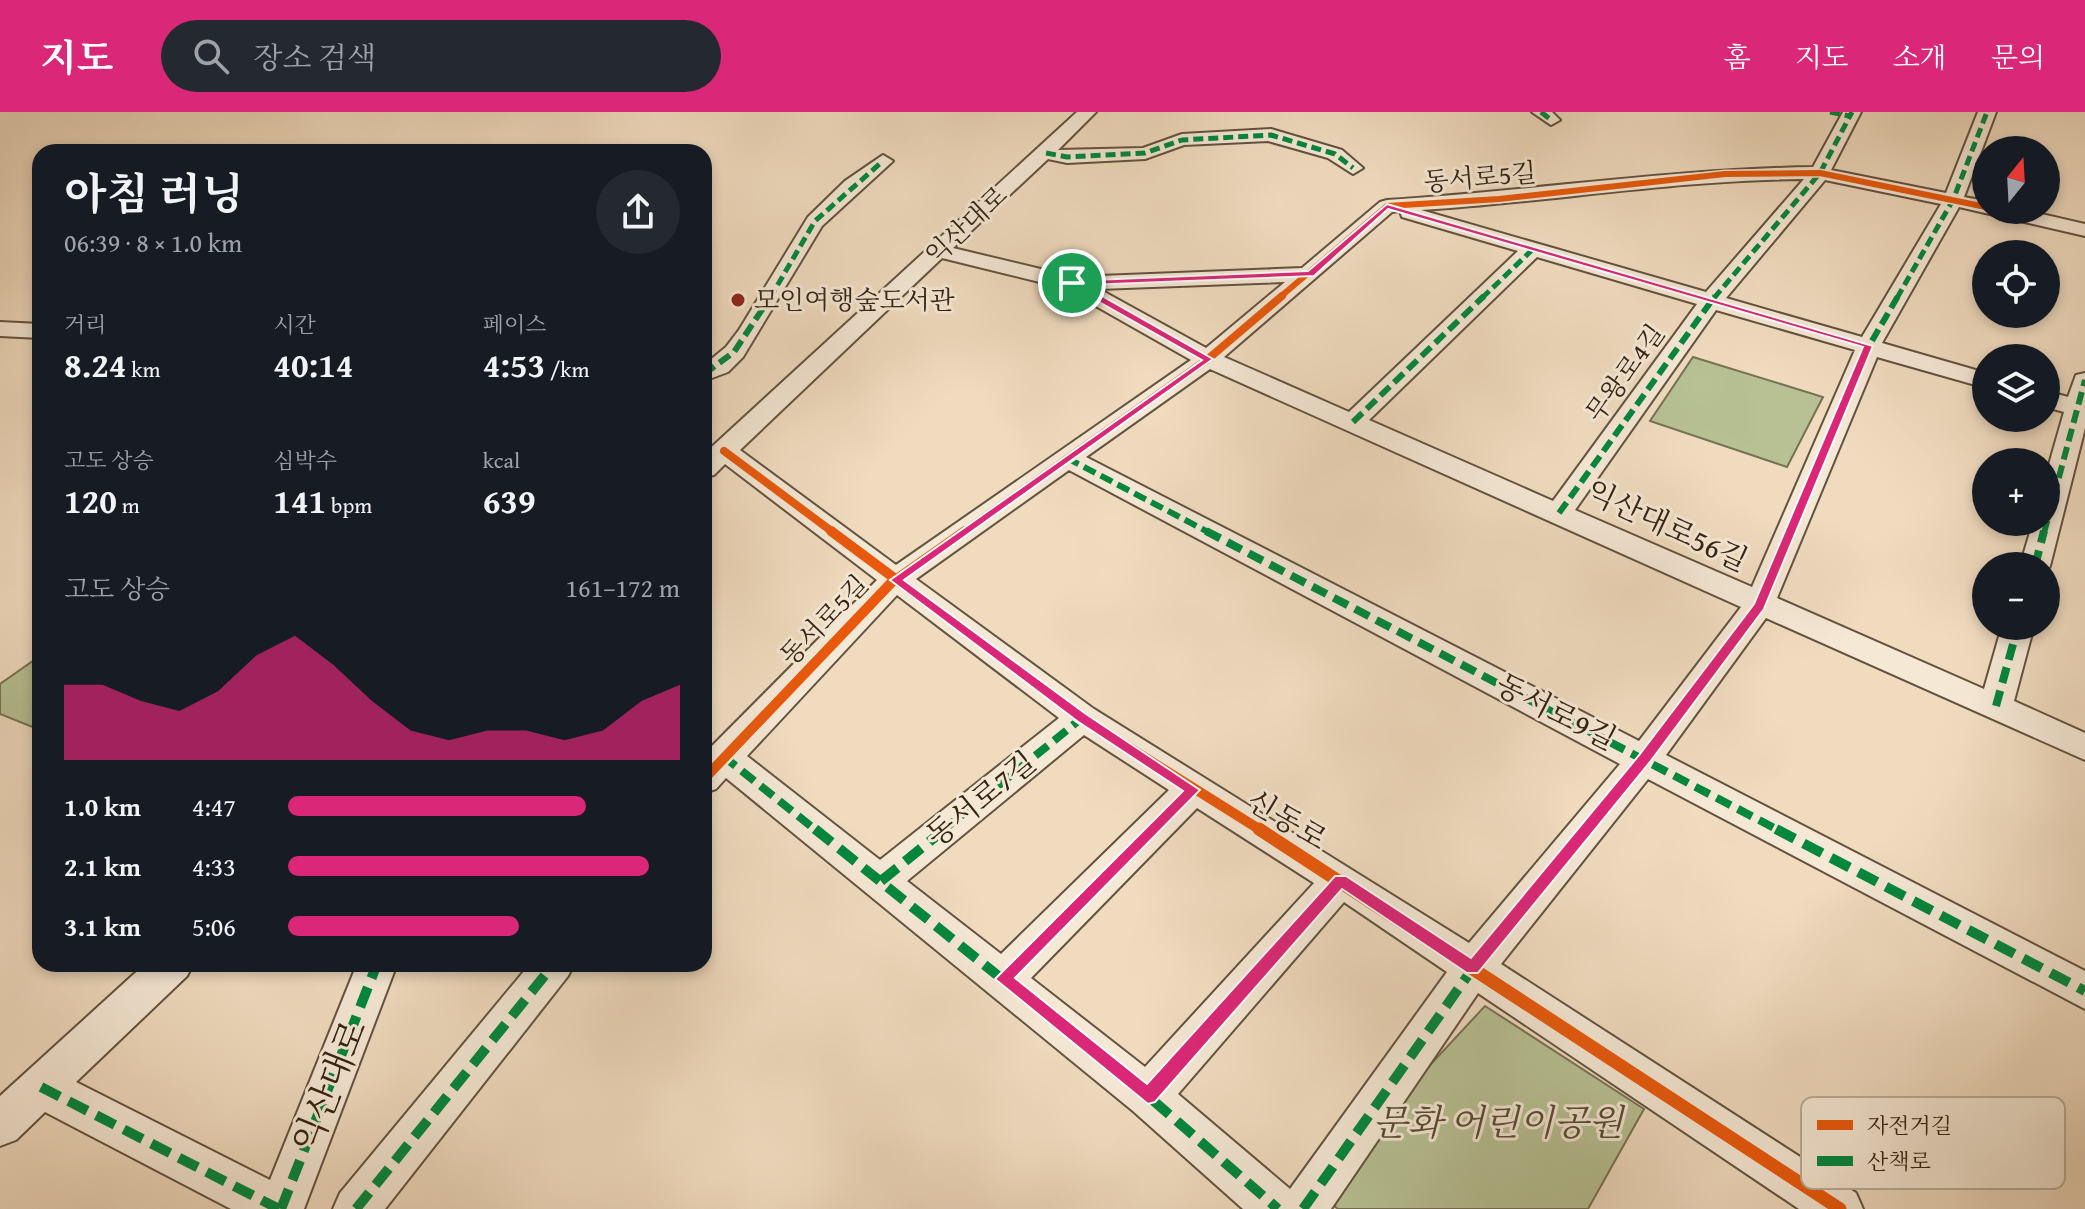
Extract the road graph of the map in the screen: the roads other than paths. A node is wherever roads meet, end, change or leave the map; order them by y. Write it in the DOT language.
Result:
graph roads {
  1 [pos="1087,112"];
  2 [pos="1987,112"];
  3 [pos="1844,113"];
  4 [pos="1046,153"];
  5 [pos="883,161"];
  6 [pos="1353,168"];
  7 [pos="1820,173"];
  8 [pos="1953,200"];
  9 [pos="1972,204"];
  10 [pos="1387,206"];
  11 [pos="2059,224"];
  12 [pos="2085,230"];
  13 [pos="1533,249"];
  14 [pos="938,251"];
  15 [pos="1311,274"];
  16 [pos="1072,283"];
  17 [pos="1711,301"];
  18 [pos="0,329"];
  19 [pos="32,331"];
  20 [pos="1869,346"];
  21 [pos="1208,359"];
  22 [pos="712,368"];
  23 [pos="1972,377"];
  24 [pos="2085,380"];
  25 [pos="2060,403"];
  26 [pos="2081,409"];
  27 [pos="1353,422"];
  28 [pos="716,449"];
  29 [pos="1067,458"];
  30 [pos="1559,513"];
  31 [pos="2039,552"];
  32 [pos="896,580"];
  33 [pos="1759,606"];
  34 [pos="2014,640"];
  35 [pos="1996,706"];
  36 [pos="1082,718"];
  37 [pos="2085,747"];
  38 [pos="1645,758"];
  39 [pos="713,768"];
  40 [pos="1192,790"];
  41 [pos="1340,880"];
  42 [pos="881,881"];
  43 [pos="1473,968"];
  44 [pos="164,972"];
  45 [pos="374,972"];
  46 [pos="548,972"];
  47 [pos="1003,979"];
  48 [pos="2085,991"];
  49 [pos="41,1087"];
  50 [pos="1148,1096"];
  51 [pos="0,1125"];
  52 [pos="1801,1183"];
  53 [pos="1810,1189"];
  54 [pos="280,1209"];
  55 [pos="356,1209"];
  56 [pos="1278,1209"];
  57 [pos="1303,1209"];
  58 [pos="1840,1209"];
  1 -- 4 [label="street, 익산대로"];
  2 -- 8 [label="street"];
  3 -- 7 [label="street, 무왕로4길"];
  4 -- 6 [label="street"];
  4 -- 14 [label="street, 익산대로"];
  5 -- 22 [label="street"];
  7 -- 8 [label="street, 동서로5길"];
  7 -- 10 [label="street, 동서로5길"];
  7 -- 17 [label="street, 무왕로4길"];
  8 -- 9 [label="street, 동서로5길"];
  8 -- 20 [label="street"];
  10 -- 13 [label="street"];
  10 -- 15 [label="street, 동서로5길"];
  11 -- 12 [label="street"];
  13 -- 17 [label="street"];
  13 -- 27 [label="street"];
  14 -- 16 [label="street, 익산대로56길"];
  14 -- 28 [label="street, 익산대로"];
  15 -- 16 [label="street, 익산대로56길"];
  15 -- 21 [label="street, 동서로5길"];
  16 -- 21 [label="street, 익산대로56길"];
  17 -- 20 [label="street"];
  17 -- 30 [label="street, 무왕로4길"];
  18 -- 19 [label="street"];
  20 -- 23 [label="street"];
  20 -- 33 [label="street"];
  21 -- 27 [label="street, 익산대로56길"];
  21 -- 29 [label="street, 동서로5길"];
  24 -- 26 [label="street"];
  25 -- 26 [label="street"];
  26 -- 31 [label="street"];
  27 -- 30 [label="street, 익산대로56길"];
  28 -- 32 [label="street, 신동로"];
  29 -- 32 [label="street, 동서로5길"];
  29 -- 38 [label="street, 동서로9길"];
  30 -- 33 [label="street, 익산대로56길"];
  32 -- 36 [label="street, 신동로"];
  32 -- 39 [label="street, 동서로5길"];
  33 -- 35 [label="street, 익산대로56길"];
  33 -- 38 [label="street"];
  34 -- 35 [label="street"];
  35 -- 37 [label="street, 익산대로56길"];
  36 -- 40 [label="street, 신동로"];
  36 -- 42 [label="street, 동서로7길"];
  38 -- 43 [label="street"];
  38 -- 48 [label="street, 동서로9길"];
  39 -- 42 [label="street"];
  40 -- 41 [label="street, 신동로"];
  40 -- 47 [label="street"];
  41 -- 43 [label="street, 신동로"];
  41 -- 50 [label="street"];
  42 -- 47 [label="street"];
  43 -- 52 [label="street, 신동로"];
  43 -- 57 [label="street"];
  44 -- 49 [label="street"];
  45 -- 54 [label="street, 익산대로"];
  46 -- 55 [label="street"];
  47 -- 50 [label="street"];
  49 -- 51 [label="street"];
  49 -- 54 [label="street"];
  50 -- 56 [label="street"];
  53 -- 58 [label="street, 신동로"];
}
